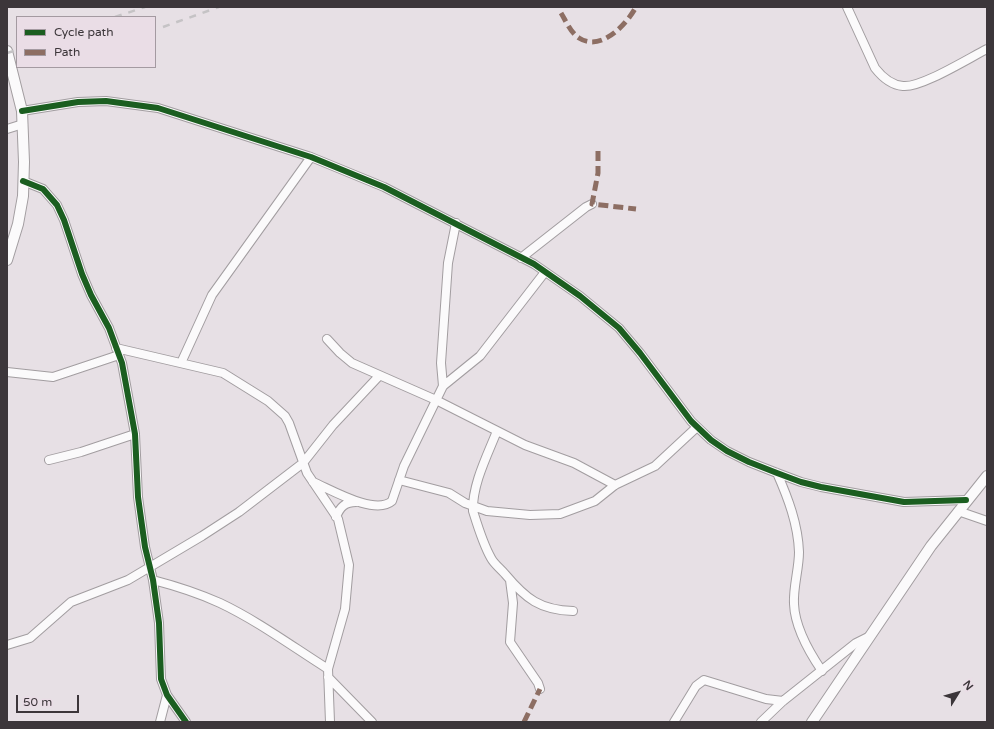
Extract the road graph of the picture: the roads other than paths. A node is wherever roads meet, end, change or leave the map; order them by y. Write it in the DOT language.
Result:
graph roads {
  1 [pos="847,7"];
  2 [pos="987,49"];
  3 [pos="7,51"];
  4 [pos="22,111"];
  5 [pos="23,124"];
  6 [pos="7,129"];
  7 [pos="311,157"];
  8 [pos="23,181"];
  9 [pos="592,204"];
  10 [pos="456,223"];
  11 [pos="521,258"];
  12 [pos="7,260"];
  13 [pos="545,272"];
  14 [pos="327,339"];
  15 [pos="118,352"];
  16 [pos="181,363"];
  17 [pos="7,372"];
  18 [pos="380,376"];
  19 [pos="443,386"];
  20 [pos="436,400"];
  21 [pos="697,428"];
  22 [pos="496,431"];
  23 [pos="135,434"];
  24 [pos="49,460"];
  25 [pos="303,463"];
  26 [pos="777,473"];
  27 [pos="987,476"];
  28 [pos="399,480"];
  29 [pos="311,481"];
  30 [pos="615,485"];
  31 [pos="966,500"];
  32 [pos="362,503"];
  33 [pos="472,506"];
  34 [pos="958,511"];
  35 [pos="336,517"];
  36 [pos="987,521"];
  37 [pos="151,567"];
  38 [pos="153,580"];
  39 [pos="510,580"];
  40 [pos="573,611"];
  41 [pos="870,636"];
  42 [pos="7,645"];
  43 [pos="822,671"];
  44 [pos="328,673"];
  45 [pos="540,689"];
  46 [pos="167,695"];
  47 [pos="783,701"];
  48 [pos="160,722"];
  49 [pos="186,722"];
  50 [pos="330,722"];
  51 [pos="372,722"];
  52 [pos="674,722"];
  53 [pos="761,722"];
  54 [pos="812,722"];
  1 -- 2 [label="street"];
  3 -- 4 [label="street"];
  4 -- 5 [label="street"];
  4 -- 7 [label="street"];
  5 -- 6 [label="street"];
  5 -- 8 [label="street"];
  7 -- 10 [label="street"];
  7 -- 16 [label="street"];
  8 -- 12 [label="street"];
  8 -- 15 [label="street"];
  9 -- 11 [label="street"];
  10 -- 11 [label="street"];
  10 -- 19 [label="street"];
  11 -- 13 [label="street"];
  13 -- 19 [label="street"];
  13 -- 21 [label="street"];
  14 -- 18 [label="street"];
  15 -- 16 [label="street"];
  15 -- 17 [label="street"];
  15 -- 23 [label="street"];
  16 -- 25 [label="street"];
  18 -- 20 [label="street"];
  18 -- 25 [label="street"];
  19 -- 20 [label="street"];
  20 -- 22 [label="street"];
  20 -- 28 [label="street"];
  21 -- 26 [label="street"];
  21 -- 30 [label="street"];
  22 -- 30 [label="street"];
  22 -- 33 [label="street"];
  23 -- 24 [label="street"];
  23 -- 37 [label="street"];
  25 -- 29 [label="street"];
  25 -- 37 [label="street"];
  26 -- 31 [label="street"];
  26 -- 43 [label="street"];
  27 -- 31 [label="street"];
  28 -- 32 [label="street"];
  28 -- 33 [label="street"];
  29 -- 32 [label="street"];
  29 -- 35 [label="street"];
  30 -- 33 [label="street"];
  31 -- 34 [label="street"];
  32 -- 35 [label="street"];
  33 -- 39 [label="street"];
  34 -- 36 [label="street"];
  34 -- 41 [label="street"];
  35 -- 44 [label="street"];
  37 -- 38 [label="street"];
  37 -- 42 [label="street"];
  38 -- 44 [label="street"];
  38 -- 46 [label="street"];
  39 -- 40 [label="street"];
  39 -- 45 [label="street"];
  41 -- 43 [label="street"];
  41 -- 54 [label="street"];
  43 -- 47 [label="street"];
  44 -- 50 [label="street"];
  44 -- 51 [label="street"];
  46 -- 48 [label="street"];
  46 -- 49 [label="street"];
  47 -- 52 [label="street"];
  47 -- 53 [label="street"];
}
